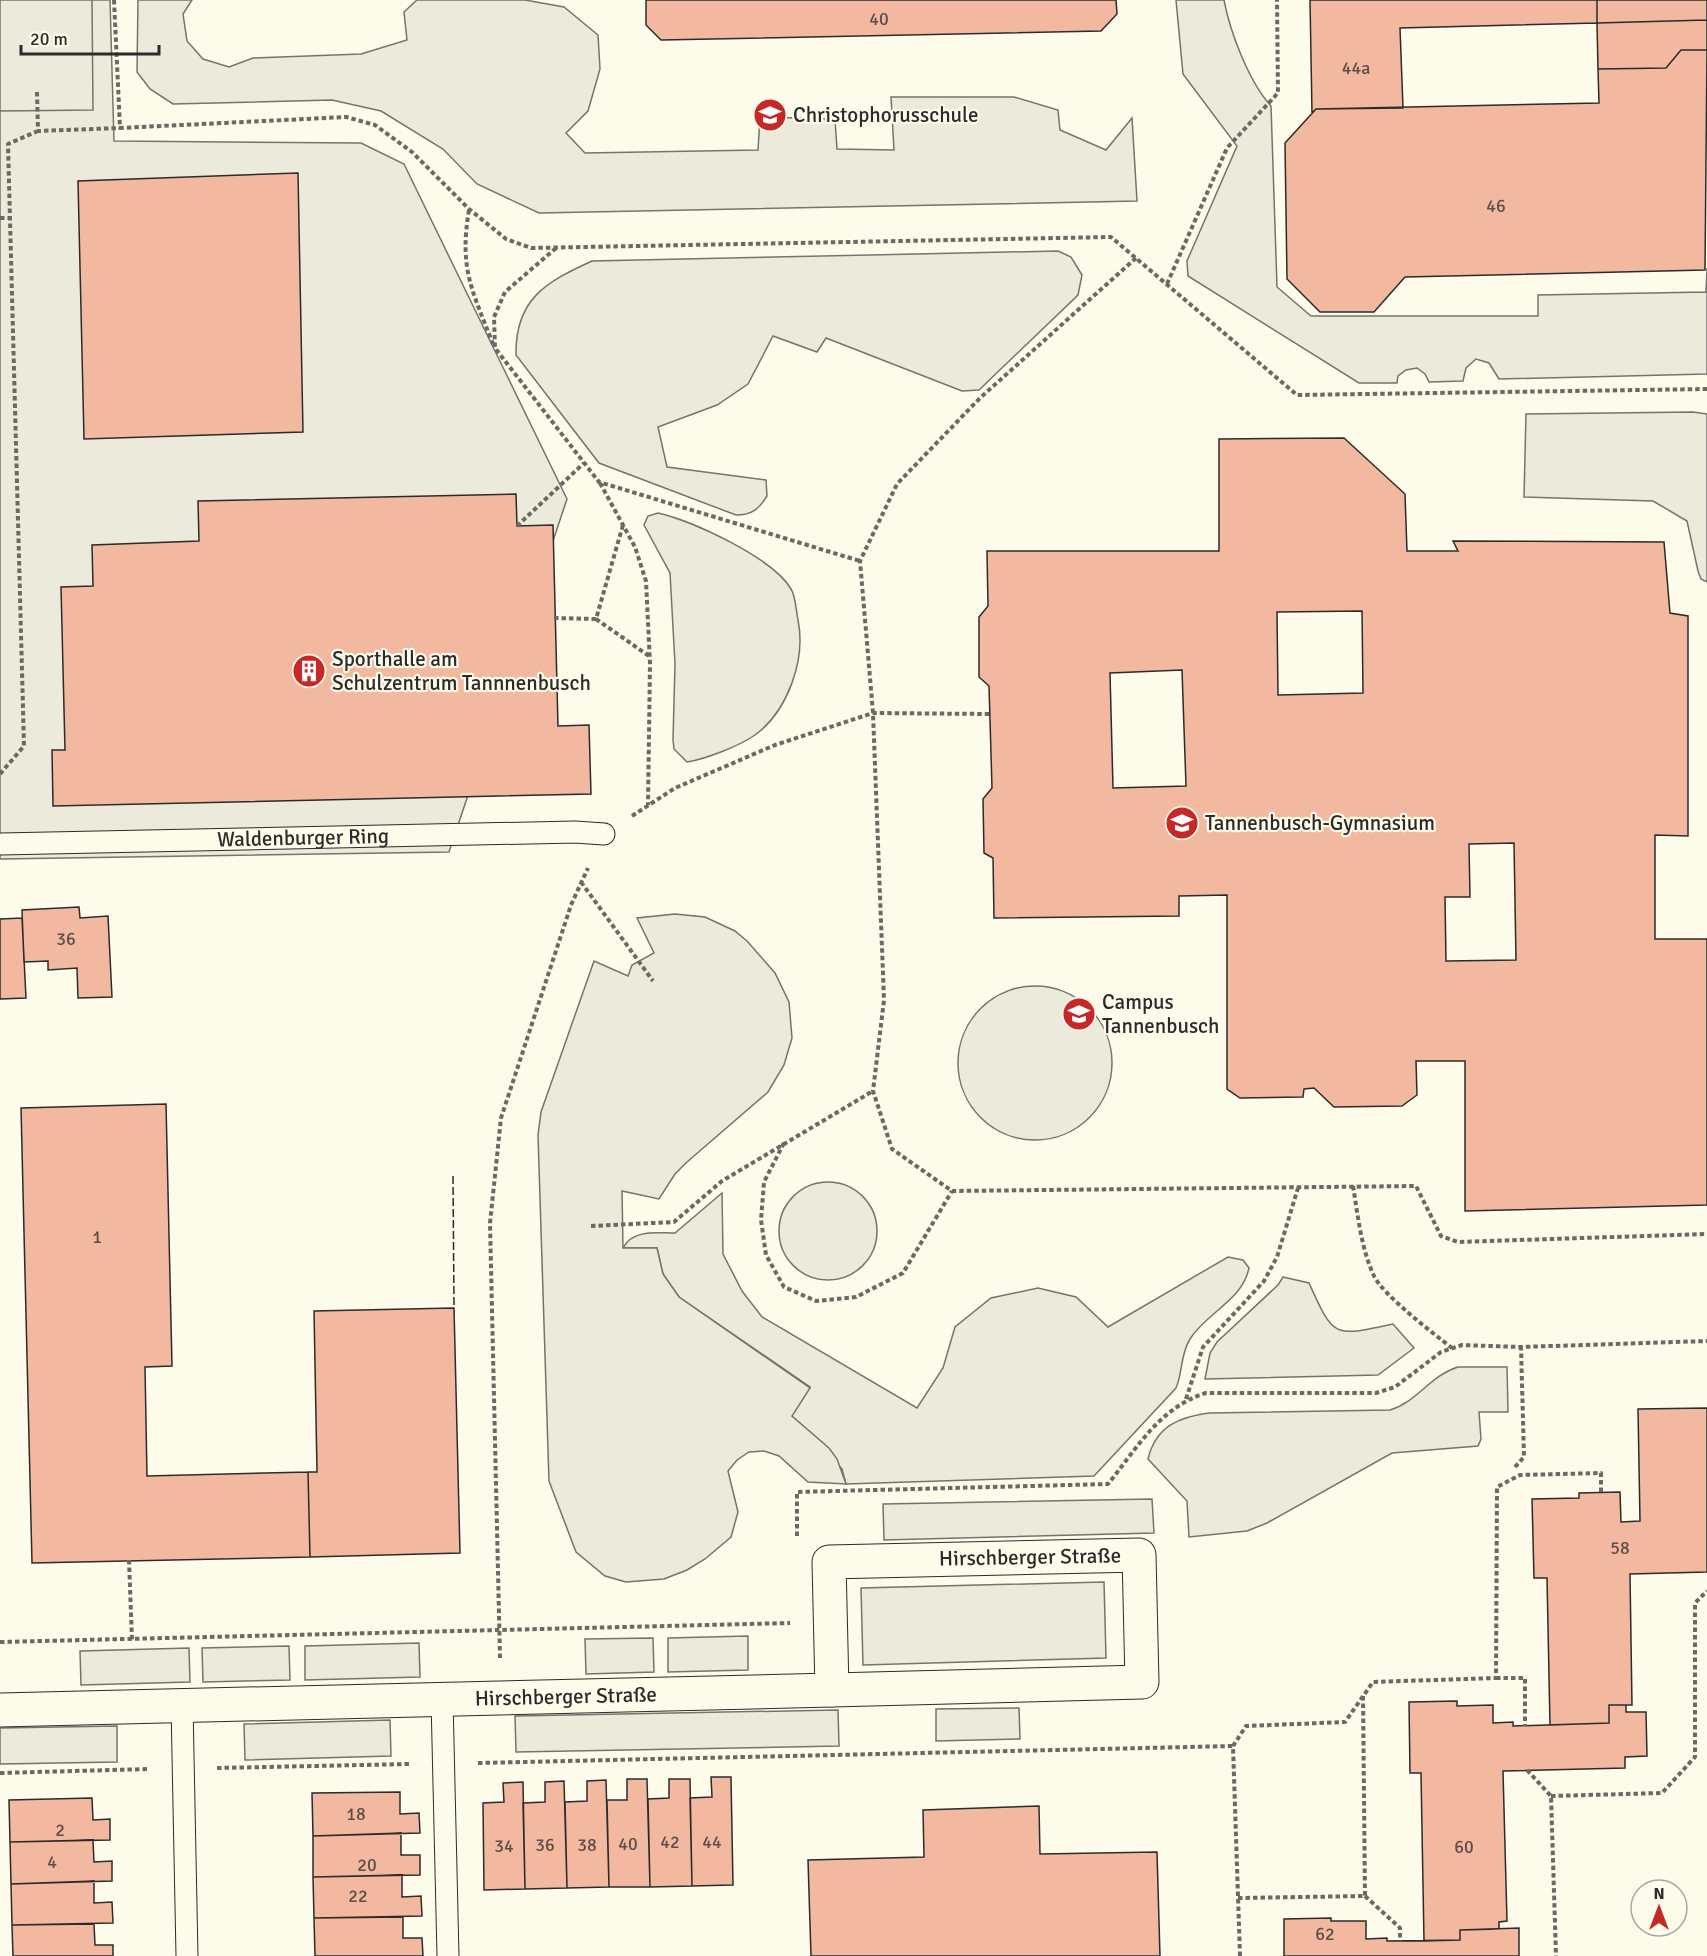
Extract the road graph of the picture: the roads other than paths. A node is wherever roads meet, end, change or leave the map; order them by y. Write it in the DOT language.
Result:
graph roads {
  1 [pos="604,834"];
  2 [pos="0,844"];
  3 [pos="832,1690"];
  4 [pos="442,1699"];
  5 [pos="182,1706"];
  6 [pos="0,1710"];
  7 [pos="188,1956"];
  8 [pos="448,1956"];
  1 -- 2 [label="lane, Waldenburger Ring"];
  3 -- 3 [label="street, Hirschberger Straße"];
  3 -- 4 [label="street, Hirschberger Straße"];
  4 -- 5 [label="street, Hirschberger Straße"];
  4 -- 8 [label="lane"];
  5 -- 6 [label="street, Hirschberger Straße"];
  5 -- 7 [label="lane"];
}
